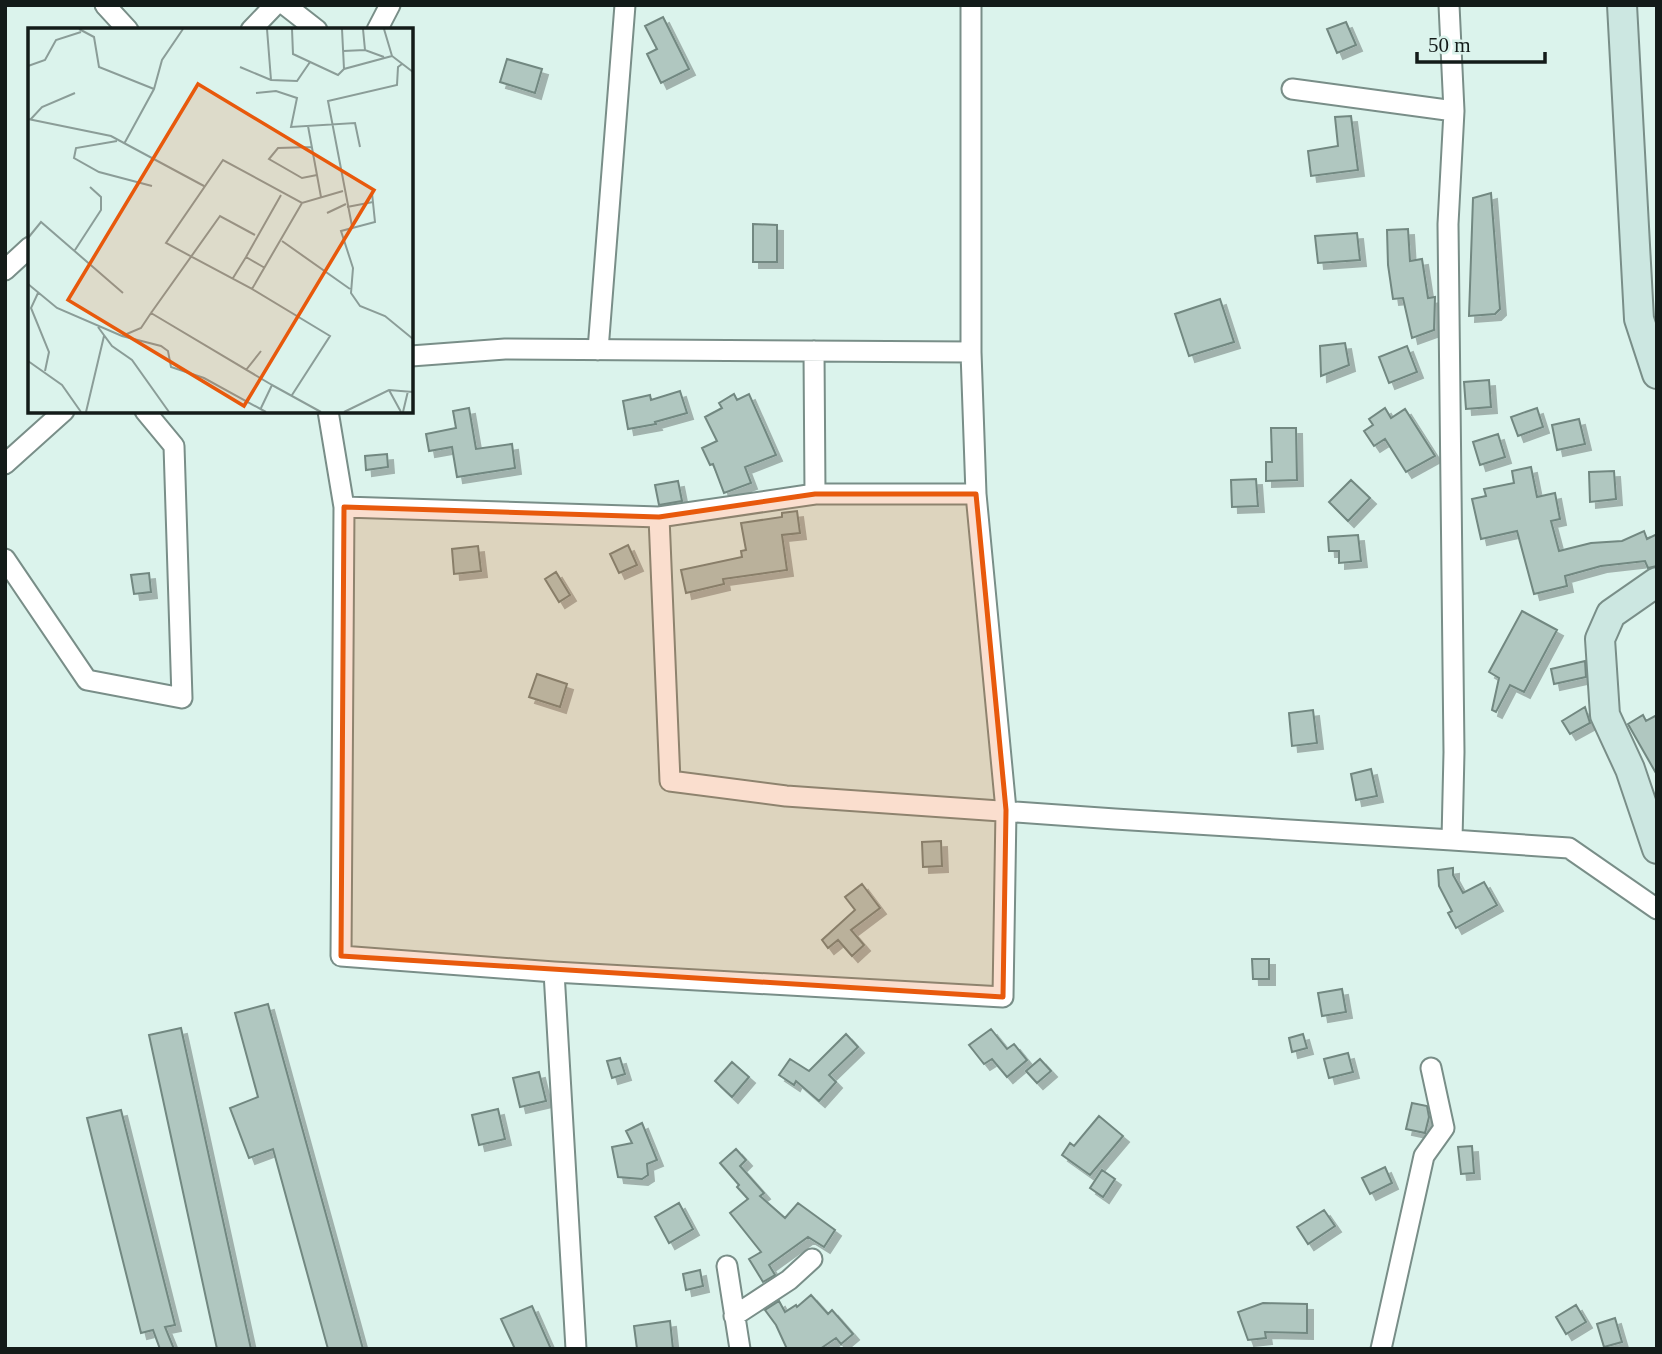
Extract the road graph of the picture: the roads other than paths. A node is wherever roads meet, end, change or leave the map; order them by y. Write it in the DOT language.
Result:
graph roads {
  1 [pos="105,5"];
  2 [pos="275,5"];
  3 [pos="285,5"];
  4 [pos="390,5"];
  5 [pos="625,5"];
  6 [pos="971,5"];
  7 [pos="1449,5"];
  8 [pos="1622,5"];
  9 [pos="126,28"];
  10 [pos="253,28"];
  11 [pos="314,28"];
  12 [pos="378,28"];
  13 [pos="1292,89"];
  14 [pos="1454,111"];
  15 [pos="28,249"];
  16 [pos="5,270"];
  17 [pos="598,350"];
  18 [pos="814,351"];
  19 [pos="971,352"];
  20 [pos="413,356"];
  21 [pos="1657,374"];
  22 [pos="62,413"];
  23 [pos="147,413"];
  24 [pos="328,413"];
  25 [pos="5,464"];
  26 [pos="815,494"];
  27 [pos="976,494"];
  28 [pos="344,507"];
  29 [pos="659,517"];
  30 [pos="5,559"];
  31 [pos="1657,582"];
  32 [pos="1006,810"];
  33 [pos="1452,840"];
  34 [pos="1657,849"];
  35 [pos="1657,909"];
  36 [pos="554,972"];
  37 [pos="1430,1068"];
  38 [pos="812,1259"];
  39 [pos="726,1266"];
  40 [pos="734,1316"];
  41 [pos="576,1349"];
  42 [pos="740,1349"];
  43 [pos="1381,1349"];
  1 -- 9 [label="street"];
  2 -- 10 [label="street"];
  3 -- 11 [label="street"];
  4 -- 12 [label="street"];
  5 -- 17 [label="street"];
  6 -- 19 [label="street"];
  7 -- 14 [label="street"];
  8 -- 21 [label="street"];
  13 -- 14 [label="street"];
  14 -- 33 [label="street"];
  15 -- 16 [label="street"];
  17 -- 18 [label="street"];
  17 -- 20 [label="street"];
  18 -- 19 [label="street"];
  18 -- 26 [label="street"];
  19 -- 27 [label="street"];
  22 -- 25 [label="street"];
  23 -- 30 [label="street"];
  24 -- 28 [label="street"];
  26 -- 27 [label="street"];
  26 -- 29 [label="street"];
  27 -- 32 [label="street"];
  28 -- 29 [label="street"];
  28 -- 36 [label="street"];
  29 -- 32 [label="street"];
  31 -- 34 [label="street"];
  32 -- 33 [label="street"];
  32 -- 36 [label="street"];
  33 -- 35 [label="street"];
  36 -- 41 [label="street"];
  37 -- 43 [label="street"];
  38 -- 40 [label="street"];
  39 -- 40 [label="street"];
  40 -- 42 [label="street"];
}
